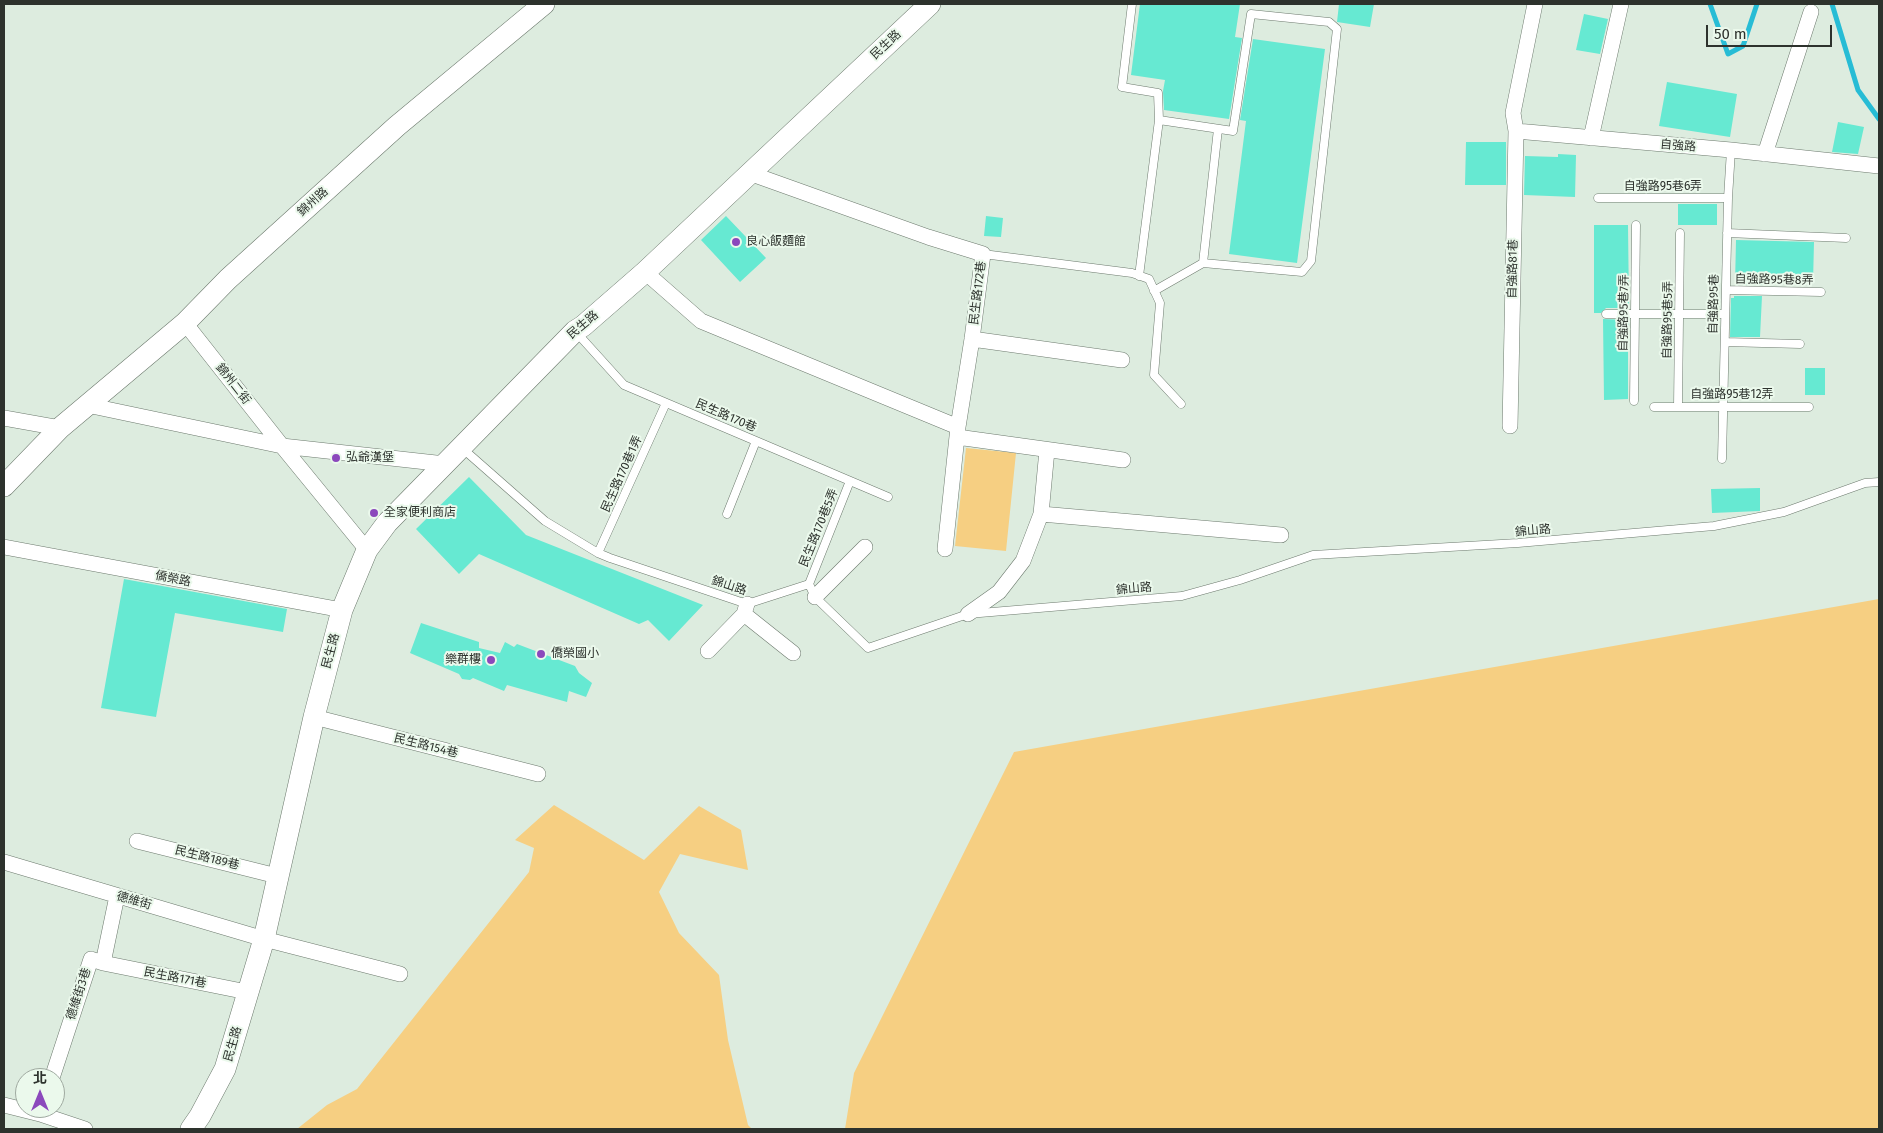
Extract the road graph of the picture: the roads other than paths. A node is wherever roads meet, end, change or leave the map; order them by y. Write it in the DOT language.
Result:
graph roads {
  1 [pos="544,4"];
  2 [pos="930,4"];
  3 [pos="1132,4"];
  4 [pos="1535,4"];
  5 [pos="1621,4"];
  6 [pos="1811,12"];
  7 [pos="1159,120"];
  8 [pos="1218,129"];
  9 [pos="1516,131"];
  10 [pos="1591,138"];
  11 [pos="1732,150"];
  12 [pos="1765,154"];
  13 [pos="1879,166"];
  14 [pos="749,173"];
  15 [pos="1598,198"];
  16 [pos="1728,198"];
  17 [pos="1636,225"];
  18 [pos="1680,233"];
  19 [pos="1727,233"];
  20 [pos="1846,238"];
  21 [pos="983,254"];
  22 [pos="1203,263"];
  23 [pos="645,272"];
  24 [pos="1139,276"];
  25 [pos="1726,290"];
  26 [pos="1154,291"];
  27 [pos="1822,292"];
  28 [pos="1606,314"];
  29 [pos="1635,314"];
  30 [pos="1679,314"];
  31 [pos="1725,314"];
  32 [pos="185,322"];
  33 [pos="575,331"];
  34 [pos="972,339"];
  35 [pos="1725,342"];
  36 [pos="1800,344"];
  37 [pos="1122,360"];
  38 [pos="1634,401"];
  39 [pos="666,403"];
  40 [pos="1181,404"];
  41 [pos="87,405"];
  42 [pos="1723,406"];
  43 [pos="1654,407"];
  44 [pos="1678,407"];
  45 [pos="1809,407"];
  46 [pos="4,418"];
  47 [pos="1510,426"];
  48 [pos="60,428"];
  49 [pos="958,432"];
  50 [pos="756,441"];
  51 [pos="282,446"];
  52 [pos="461,448"];
  53 [pos="1046,450"];
  54 [pos="1722,459"];
  55 [pos="1123,460"];
  56 [pos="445,464"];
  57 [pos="850,481"];
  58 [pos="1879,482"];
  59 [pos="4,486"];
  60 [pos="888,497"];
  61 [pos="727,514"];
  62 [pos="1041,514"];
  63 [pos="1281,535"];
  64 [pos="4,547"];
  65 [pos="864,547"];
  66 [pos="945,549"];
  67 [pos="367,550"];
  68 [pos="598,553"];
  69 [pos="812,590"];
  70 [pos="746,609"];
  71 [pos="342,610"];
  72 [pos="968,614"];
  73 [pos="708,651"];
  74 [pos="793,652"];
  75 [pos="314,717"];
  76 [pos="538,774"];
  77 [pos="137,841"];
  78 [pos="4,862"];
  79 [pos="277,876"];
  80 [pos="117,896"];
  81 [pos="264,939"];
  82 [pos="103,963"];
  83 [pos="400,974"];
  84 [pos="248,992"];
  85 [pos="55,1068"];
  86 [pos="58,1118"];
  87 [pos="85,1129"];
  88 [pos="191,1129"];
  1 -- 32 [label="street, 錦州路"];
  2 -- 14 [label="street, 民生路"];
  3 -- 7 [label="lane"];
  4 -- 9 [label="street, 自強路81巷"];
  5 -- 10 [label="street"];
  6 -- 12 [label="street"];
  7 -- 8 [label="lane"];
  7 -- 24 [label="lane"];
  8 -- 22 [label="lane"];
  8 -- 22 [label="lane"];
  9 -- 10 [label="street, 自強路"];
  9 -- 47 [label="street, 自強路81巷"];
  10 -- 11 [label="street, 自強路"];
  11 -- 12 [label="street, 自強路"];
  11 -- 16 [label="lane, 自強路95巷"];
  12 -- 13 [label="street, 自強路"];
  14 -- 21 [label="street, 民生路172巷"];
  14 -- 23 [label="street, 民生路"];
  15 -- 16 [label="lane, 自強路95巷6弄"];
  16 -- 19 [label="lane, 自強路95巷"];
  17 -- 29 [label="lane, 自強路95巷7弄"];
  18 -- 30 [label="lane, 自強路95巷5弄"];
  19 -- 20 [label="lane"];
  19 -- 25 [label="lane, 自強路95巷"];
  21 -- 24 [label="lane"];
  21 -- 34 [label="street, 民生路172巷"];
  22 -- 26 [label="lane"];
  23 -- 33 [label="street, 民生路"];
  23 -- 49 [label="street"];
  24 -- 26 [label="lane"];
  25 -- 27 [label="lane, 自強路95巷8弄"];
  25 -- 31 [label="lane, 自強路95巷"];
  26 -- 40 [label="lane"];
  28 -- 29 [label="lane"];
  29 -- 30 [label="lane"];
  29 -- 38 [label="lane, 自強路95巷7弄"];
  30 -- 31 [label="lane"];
  30 -- 44 [label="lane, 自強路95巷5弄"];
  31 -- 35 [label="lane, 自強路95巷"];
  32 -- 41 [label="street, 錦州路"];
  32 -- 51 [label="street, 錦州二街"];
  33 -- 39 [label="lane, 民生路170巷"];
  33 -- 52 [label="street, 民生路"];
  34 -- 37 [label="street"];
  34 -- 49 [label="street, 民生路172巷"];
  35 -- 36 [label="lane"];
  35 -- 42 [label="lane, 自強路95巷"];
  39 -- 50 [label="lane, 民生路170巷"];
  39 -- 68 [label="lane, 民生路170巷1弄"];
  41 -- 48 [label="street, 錦州路"];
  41 -- 51 [label="street"];
  42 -- 44 [label="lane, 自強路95巷12弄"];
  42 -- 45 [label="lane, 自強路95巷12弄"];
  42 -- 54 [label="lane, 自強路95巷"];
  43 -- 44 [label="lane, 自強路95巷12弄"];
  46 -- 48 [label="street"];
  48 -- 59 [label="street, 錦州路"];
  49 -- 53 [label="street"];
  49 -- 66 [label="street, 民生路172巷"];
  50 -- 57 [label="lane, 民生路170巷"];
  50 -- 61 [label="lane"];
  51 -- 56 [label="street"];
  51 -- 67 [label="street"];
  52 -- 56 [label="street, 民生路"];
  52 -- 68 [label="lane, 錦山路"];
  53 -- 55 [label="street"];
  53 -- 62 [label="street"];
  56 -- 67 [label="street, 民生路"];
  57 -- 60 [label="lane, 民生路170巷"];
  57 -- 69 [label="lane, 民生路170巷5弄"];
  58 -- 72 [label="lane, 錦山路"];
  62 -- 63 [label="street"];
  62 -- 72 [label="street"];
  64 -- 71 [label="street, 僑榮路"];
  65 -- 69 [label="street"];
  67 -- 71 [label="street, 民生路"];
  68 -- 70 [label="lane, 錦山路"];
  69 -- 70 [label="lane, 錦山路"];
  69 -- 72 [label="lane, 錦山路"];
  70 -- 73 [label="street"];
  70 -- 74 [label="street"];
  71 -- 75 [label="street, 民生路"];
  75 -- 76 [label="street, 民生路154巷"];
  75 -- 79 [label="street, 民生路"];
  77 -- 79 [label="street, 民生路189巷"];
  78 -- 80 [label="street, 德維街"];
  79 -- 81 [label="street, 民生路"];
  80 -- 81 [label="street, 德維街"];
  80 -- 82 [label="street, 德維街3巷"];
  81 -- 83 [label="street, 德維街"];
  81 -- 84 [label="street, 民生路"];
  82 -- 84 [label="street, 民生路171巷"];
  82 -- 85 [label="street, 德維街3巷"];
  84 -- 88 [label="street, 民生路"];
  86 -- 87 [label="street"];
}
